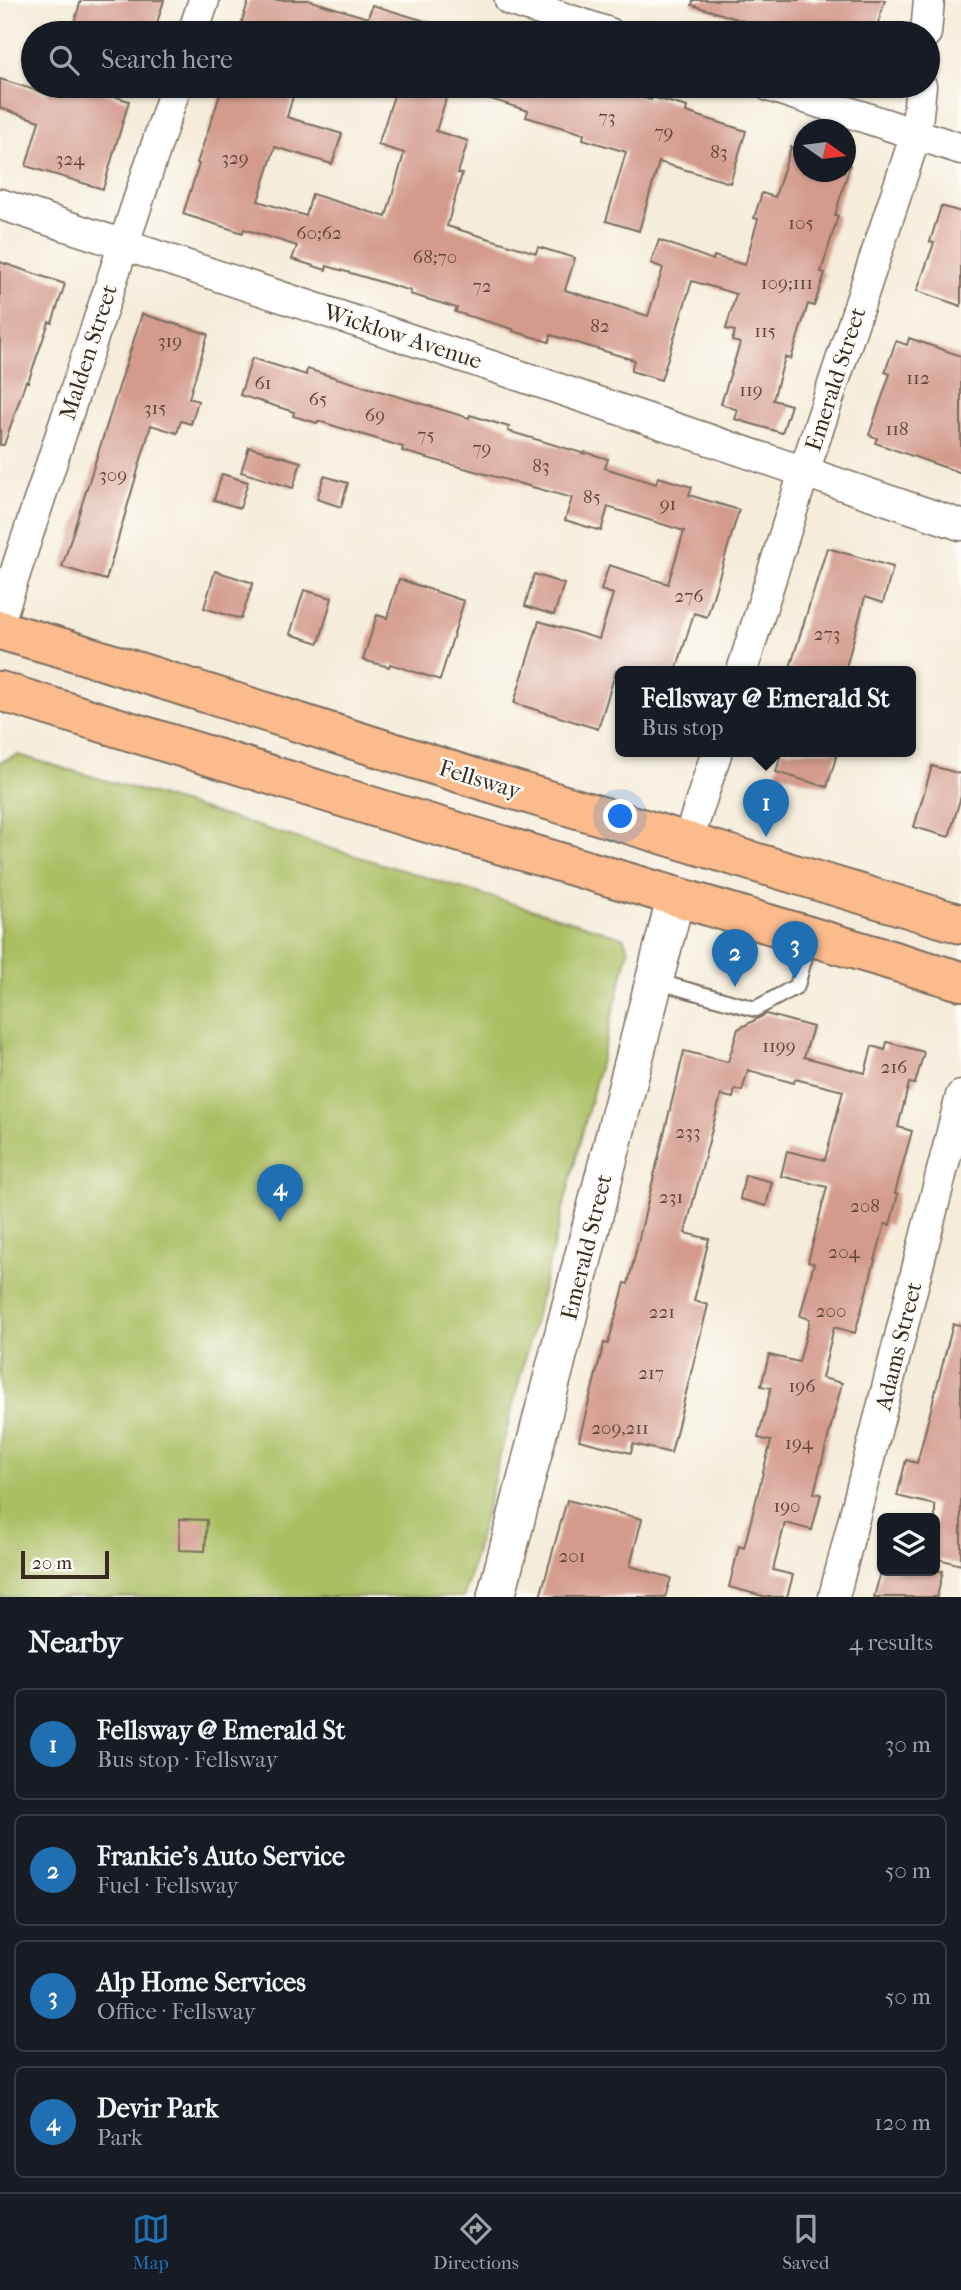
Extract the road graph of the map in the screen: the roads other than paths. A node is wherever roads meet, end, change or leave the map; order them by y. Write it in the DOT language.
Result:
graph roads {
  1 [pos="204,0"];
  2 [pos="510,0"];
  3 [pos="929,0"];
  4 [pos="197,21"];
  5 [pos="573,21"];
  6 [pos="927,21"];
  7 [pos="172,98"];
  8 [pos="806,98"];
  9 [pos="920,98"];
  10 [pos="916,134"];
  11 [pos="961,149"];
  12 [pos="0,204"];
  13 [pos="124,244"];
  14 [pos="804,472"];
  15 [pos="961,525"];
  16 [pos="0,619"];
  17 [pos="0,630"];
  18 [pos="744,666"];
  19 [pos="0,691"];
  20 [pos="715,757"];
  21 [pos="688,841"];
  22 [pos="676,896"];
  23 [pos="961,924"];
  24 [pos="811,937"];
  25 [pos="654,981"];
  26 [pos="961,981"];
  27 [pos="961,1096"];
  28 [pos="496,1597"];
  29 [pos="834,1597"];
  1 -- 4 [label="street"];
  2 -- 5 [label="street"];
  3 -- 6 [label="street"];
  7 -- 13 [label="street, Malden Street"];
  8 -- 10 [label="street"];
  9 -- 10 [label="street, Emerald Street"];
  10 -- 11 [label="street"];
  10 -- 14 [label="street, Emerald Street"];
  12 -- 13 [label="street, Wicklow Avenue"];
  13 -- 14 [label="street, Wicklow Avenue"];
  13 -- 16 [label="street, Malden Street"];
  14 -- 15 [label="street, Wicklow Avenue"];
  14 -- 18 [label="street, Emerald Street"];
  17 -- 21 [label="main road, Fellsway"];
  19 -- 22 [label="main road"];
  20 -- 21 [label="street"];
  21 -- 23 [label="main road, Fellsway"];
  22 -- 24 [label="main road"];
  22 -- 25 [label="street, Emerald Street"];
  24 -- 25 [label="lane"];
  24 -- 26 [label="main road"];
  25 -- 28 [label="street, Emerald Street"];
  27 -- 29 [label="street, Adams Street"];
}
